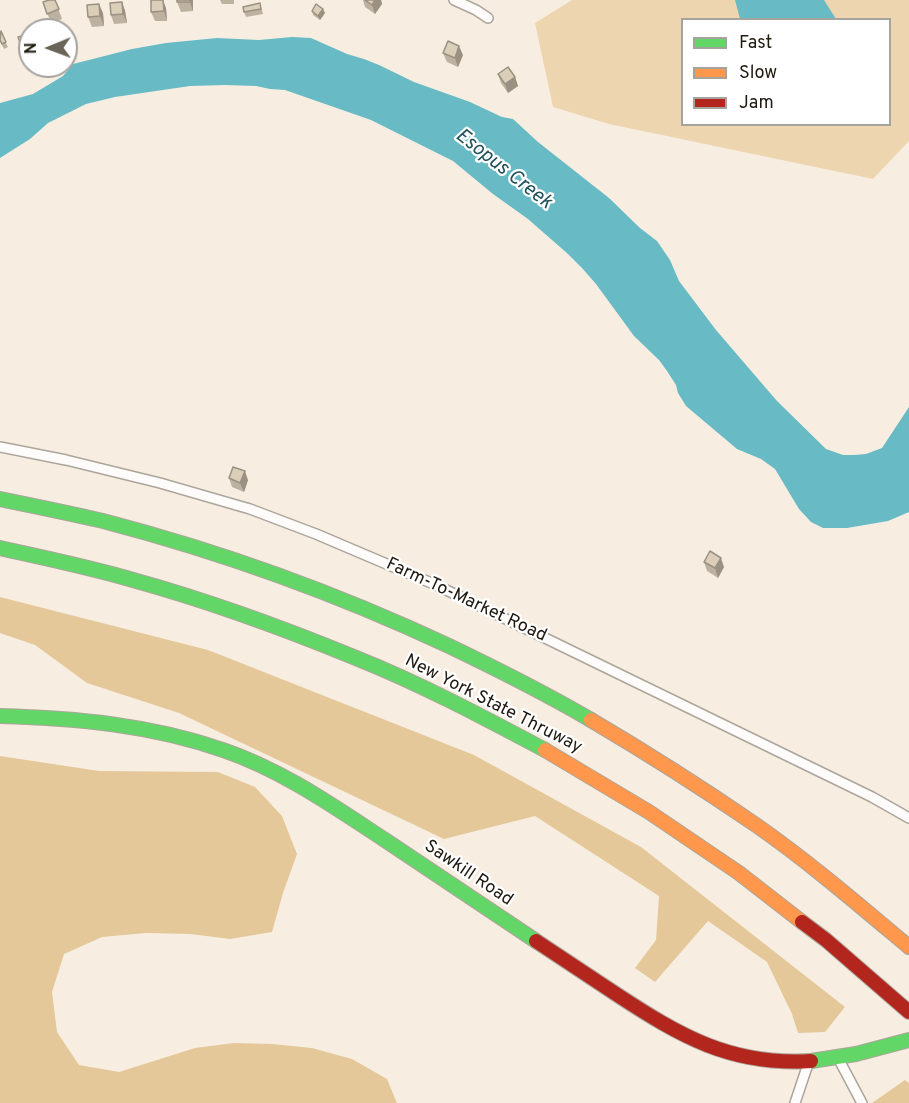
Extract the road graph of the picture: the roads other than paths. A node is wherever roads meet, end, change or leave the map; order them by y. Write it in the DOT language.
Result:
graph roads {
  1 [pos="454,0"];
  2 [pos="488,18"];
  3 [pos="0,447"];
  4 [pos="0,499"];
  5 [pos="0,548"];
  6 [pos="0,716"];
  7 [pos="909,818"];
  8 [pos="909,947"];
  9 [pos="909,1012"];
  10 [pos="909,1040"];
  11 [pos="838,1058"];
  12 [pos="809,1061"];
  13 [pos="795,1103"];
  14 [pos="862,1103"];
  1 -- 2 [label="street"];
  3 -- 7 [label="street, Farm-To-Market Road"];
  4 -- 8 [label="main road, New York State Thruway"];
  5 -- 9 [label="main road, New York State Thruway"];
  6 -- 12 [label="main road, Sawkill Road"];
  10 -- 11 [label="main road, Sawkill Road"];
  11 -- 12 [label="main road, Sawkill Road"];
  11 -- 14 [label="street"];
  12 -- 13 [label="street"];
}
